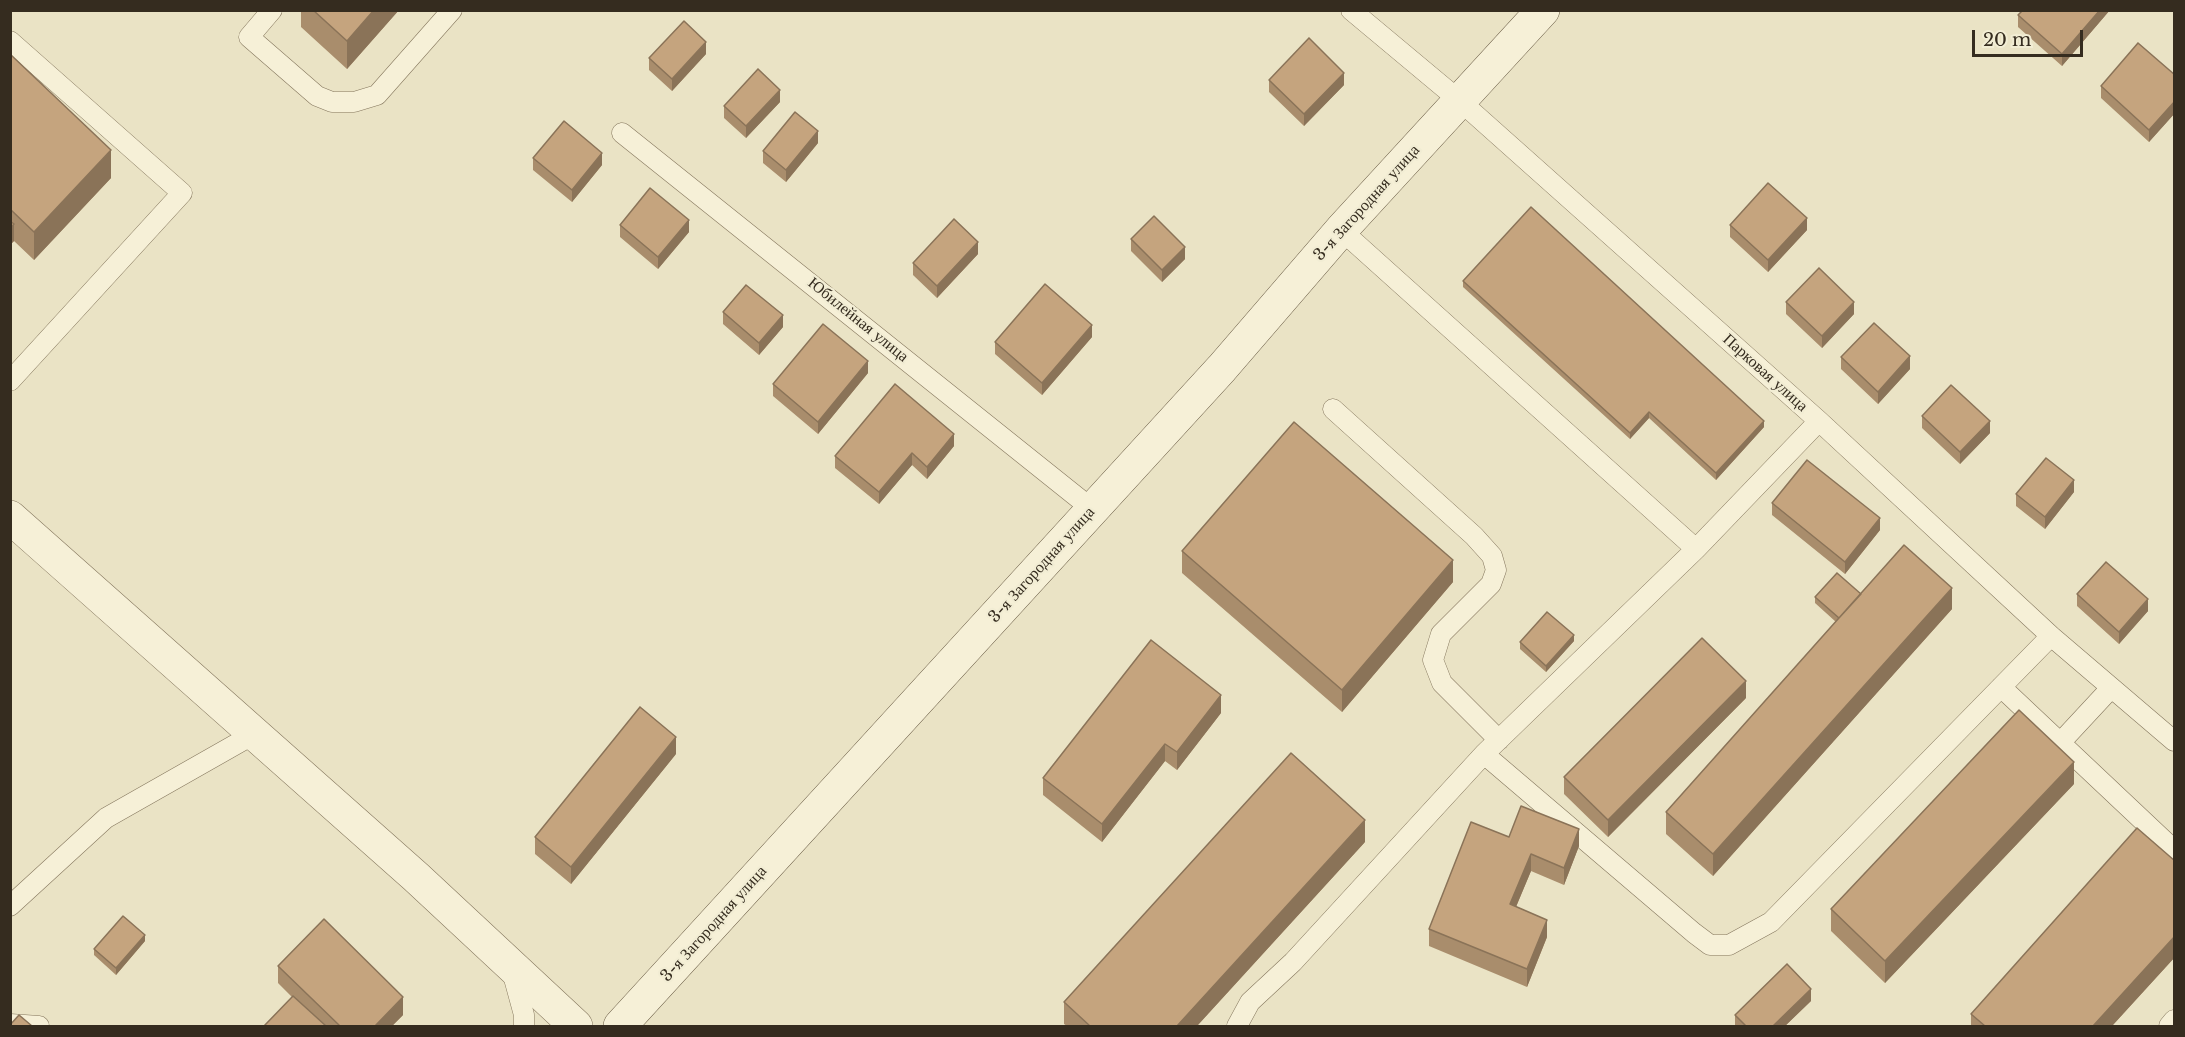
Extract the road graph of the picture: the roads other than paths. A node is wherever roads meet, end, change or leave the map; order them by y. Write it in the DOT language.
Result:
graph roads {
  1 [pos="272,10"];
  2 [pos="452,10"];
  3 [pos="1351,10"];
  4 [pos="1543,10"];
  5 [pos="10,41"];
  6 [pos="1460,101"];
  7 [pos="622,133"];
  8 [pos="1341,230"];
  9 [pos="10,381"];
  10 [pos="1333,409"];
  11 [pos="1819,421"];
  12 [pos="1092,509"];
  13 [pos="10,517"];
  14 [pos="1696,549"];
  15 [pos="2051,636"];
  16 [pos="2001,687"];
  17 [pos="2111,688"];
  18 [pos="254,734"];
  19 [pos="1499,740"];
  20 [pos="2175,741"];
  21 [pos="2059,744"];
  22 [pos="1485,754"];
  23 [pos="2175,850"];
  24 [pos="10,906"];
  25 [pos="510,965"];
  26 [pos="2175,1020"];
  27 [pos="10,1024"];
  28 [pos="39,1026"];
  29 [pos="524,1026"];
  30 [pos="576,1026"];
  31 [pos="620,1026"];
  32 [pos="1237,1026"];
  33 [pos="2169,1026"];
  1 -- 2 [label="lane"];
  3 -- 6 [label="lane, Парковая улица"];
  4 -- 6 [label="main road, 3-я Загородная улица"];
  5 -- 9 [label="lane"];
  6 -- 8 [label="main road, 3-я Загородная улица"];
  6 -- 11 [label="lane, Парковая улица"];
  7 -- 12 [label="lane, Юбилейная улица"];
  8 -- 12 [label="main road, 3-я Загородная улица"];
  8 -- 14 [label="lane"];
  10 -- 19 [label="lane"];
  11 -- 14 [label="lane"];
  11 -- 15 [label="lane, Парковая улица"];
  12 -- 31 [label="main road, 3-я Загородная улица"];
  13 -- 18 [label="main road"];
  14 -- 19 [label="lane"];
  15 -- 16 [label="lane"];
  15 -- 17 [label="lane, Парковая улица"];
  16 -- 21 [label="lane"];
  16 -- 22 [label="lane"];
  17 -- 20 [label="lane, Парковая улица"];
  17 -- 21 [label="lane"];
  18 -- 24 [label="lane"];
  18 -- 25 [label="main road"];
  19 -- 22 [label="lane"];
  21 -- 23 [label="lane"];
  22 -- 32 [label="lane"];
  25 -- 29 [label="lane"];
  25 -- 30 [label="main road"];
  26 -- 33 [label="lane"];
  27 -- 28 [label="lane"];
}
